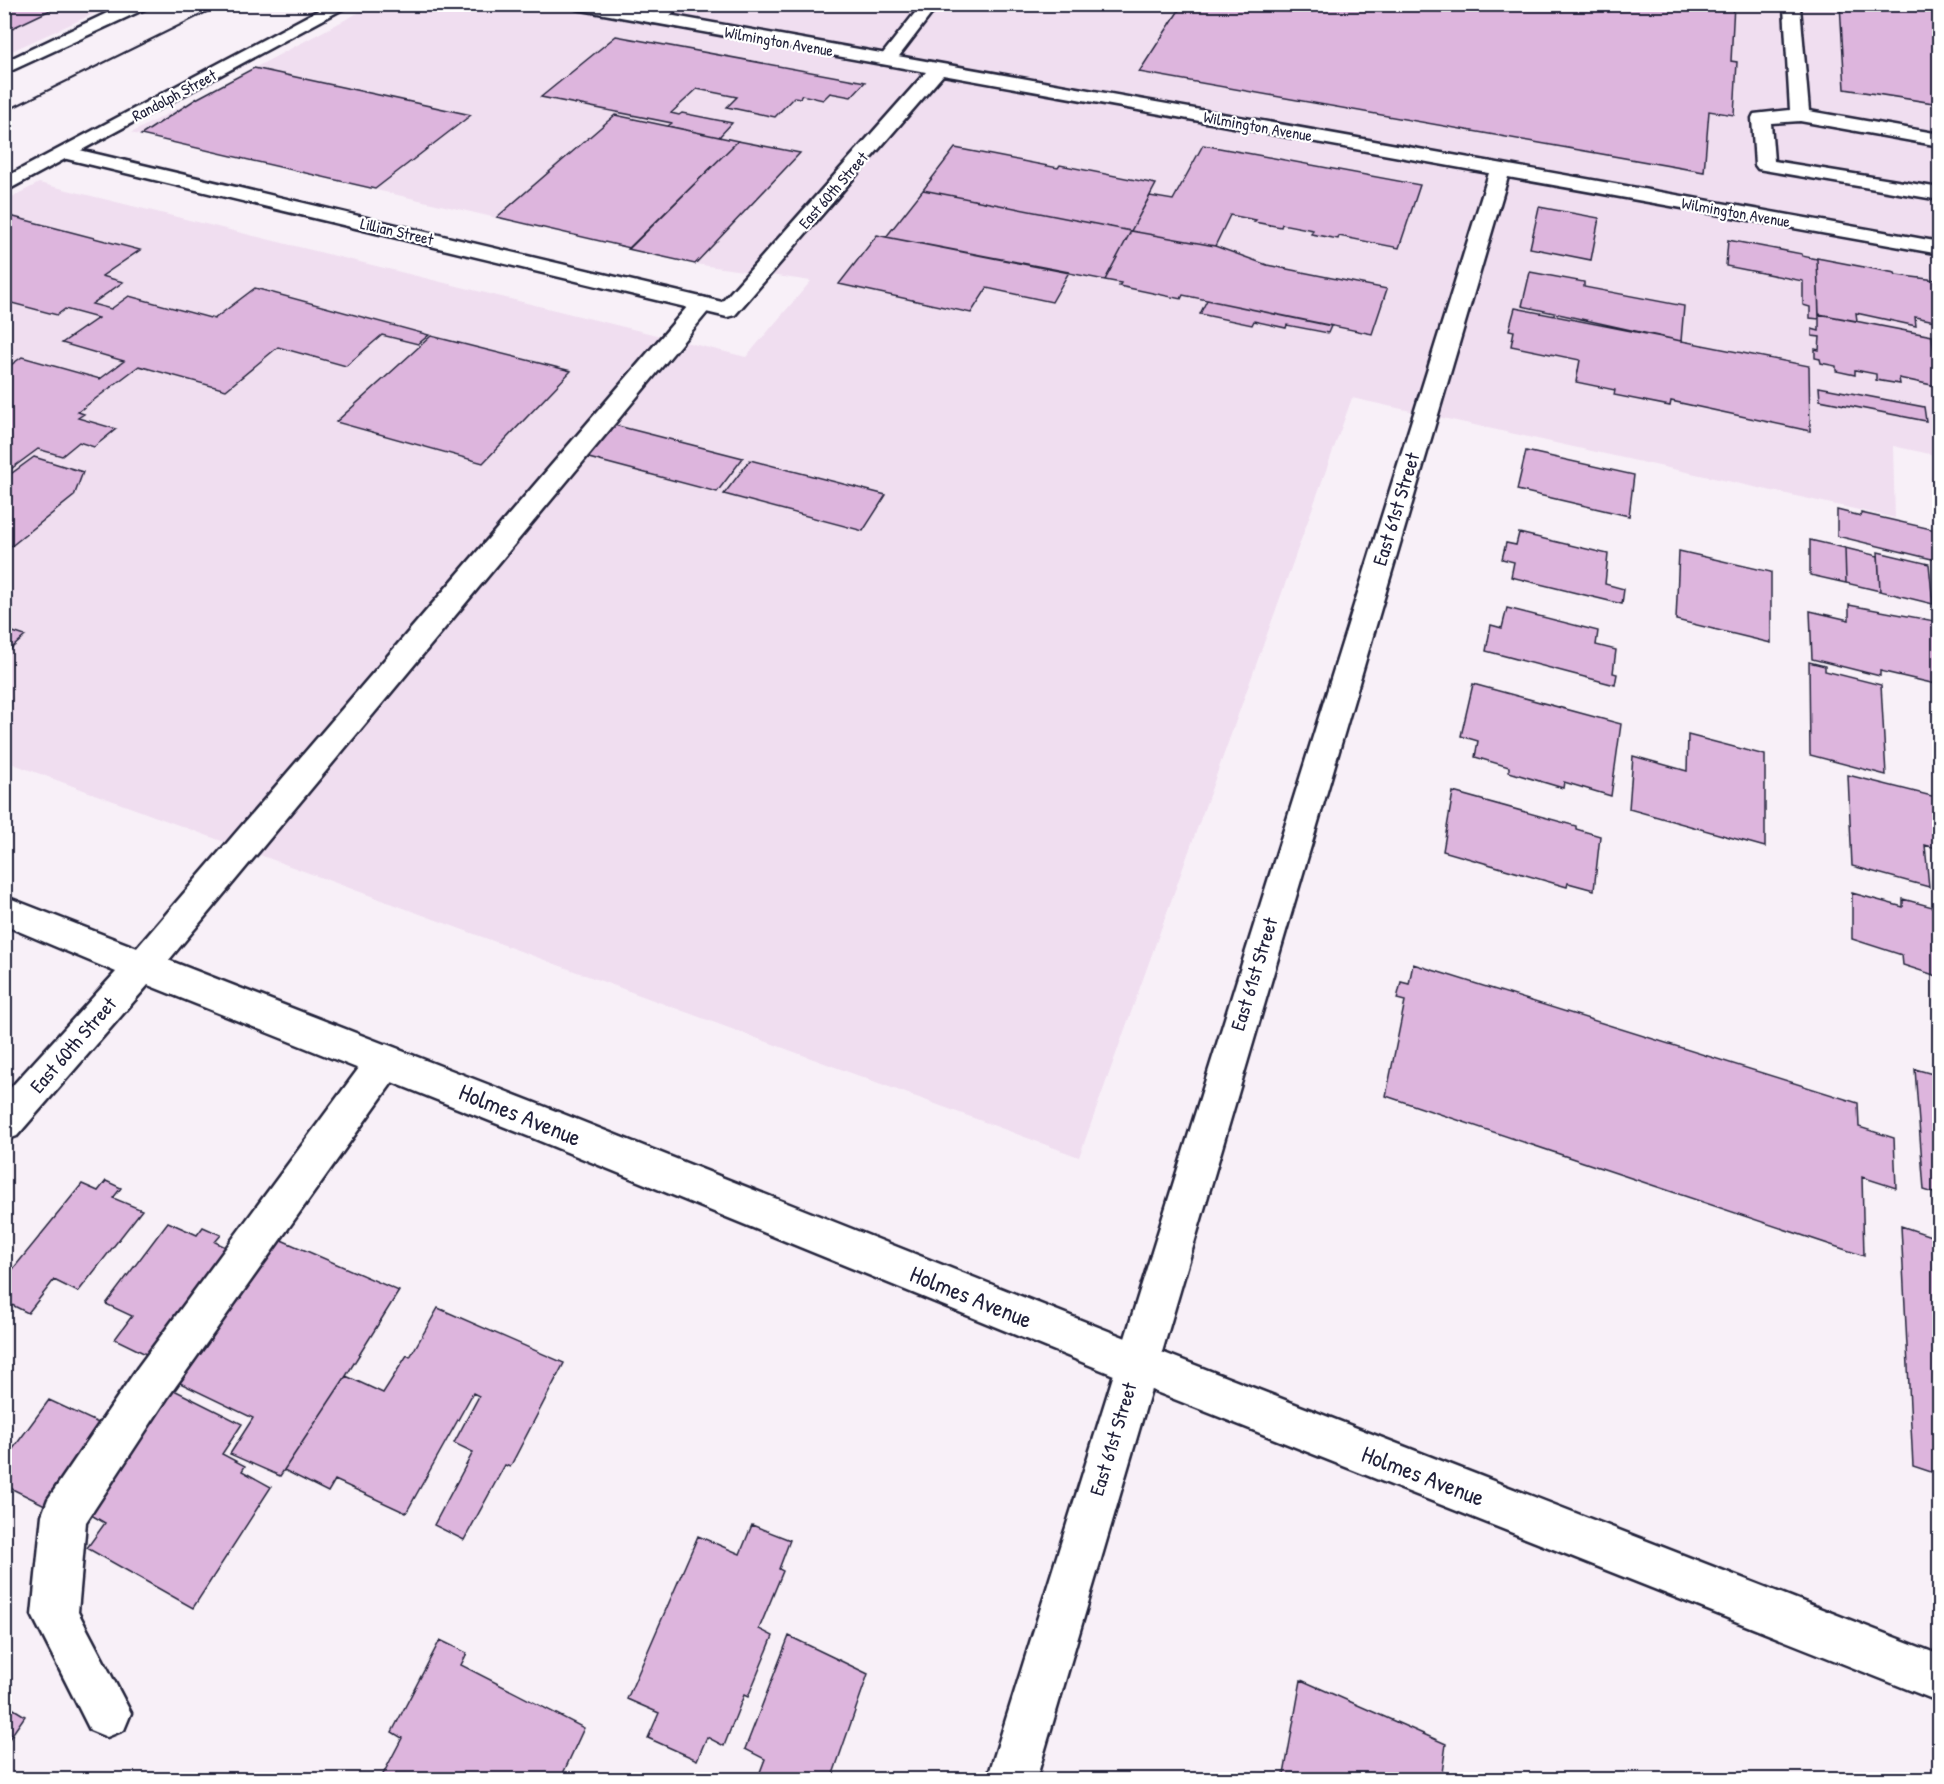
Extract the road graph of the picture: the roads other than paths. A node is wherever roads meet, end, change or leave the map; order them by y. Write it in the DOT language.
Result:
graph roads {
  1 [pos="141,4"];
  2 [pos="344,4"];
  3 [pos="576,4"];
  4 [pos="673,4"];
  5 [pos="931,4"];
  6 [pos="1792,7"];
  7 [pos="657,19"];
  8 [pos="887,60"];
  9 [pos="4,69"];
  10 [pos="938,69"];
  11 [pos="1800,116"];
  12 [pos="1940,140"];
  13 [pos="67,153"];
  14 [pos="1500,170"];
  15 [pos="4,186"];
  16 [pos="1940,194"];
  17 [pos="1940,248"];
  18 [pos="715,307"];
  19 [pos="4,910"];
  20 [pos="142,968"];
  21 [pos="386,1061"];
  22 [pos="4,1123"];
  23 [pos="1136,1363"];
  24 [pos="1940,1679"];
  25 [pos="108,1713"];
  26 [pos="1011,1779"];
  1 -- 9 [label="street"];
  2 -- 13 [label="street, Randolph Street"];
  3 -- 7 [label="street, Wilmington Avenue"];
  4 -- 7 [label="street"];
  5 -- 8 [label="street"];
  6 -- 11 [label="street"];
  7 -- 8 [label="street, Wilmington Avenue"];
  8 -- 10 [label="street, Wilmington Avenue"];
  10 -- 14 [label="street, Wilmington Avenue"];
  10 -- 18 [label="street, East 60th Street"];
  11 -- 12 [label="street"];
  11 -- 16 [label="street"];
  13 -- 15 [label="street, Randolph Street"];
  13 -- 18 [label="street, Lillian Street"];
  14 -- 17 [label="street, Wilmington Avenue"];
  14 -- 23 [label="street, East 61st Street"];
  18 -- 20 [label="street, East 60th Street"];
  19 -- 20 [label="street, Holmes Avenue"];
  20 -- 21 [label="street, Holmes Avenue"];
  20 -- 22 [label="street, East 60th Street"];
  21 -- 23 [label="street, Holmes Avenue"];
  21 -- 25 [label="street"];
  23 -- 24 [label="street, Holmes Avenue"];
  23 -- 26 [label="street, East 61st Street"];
}
